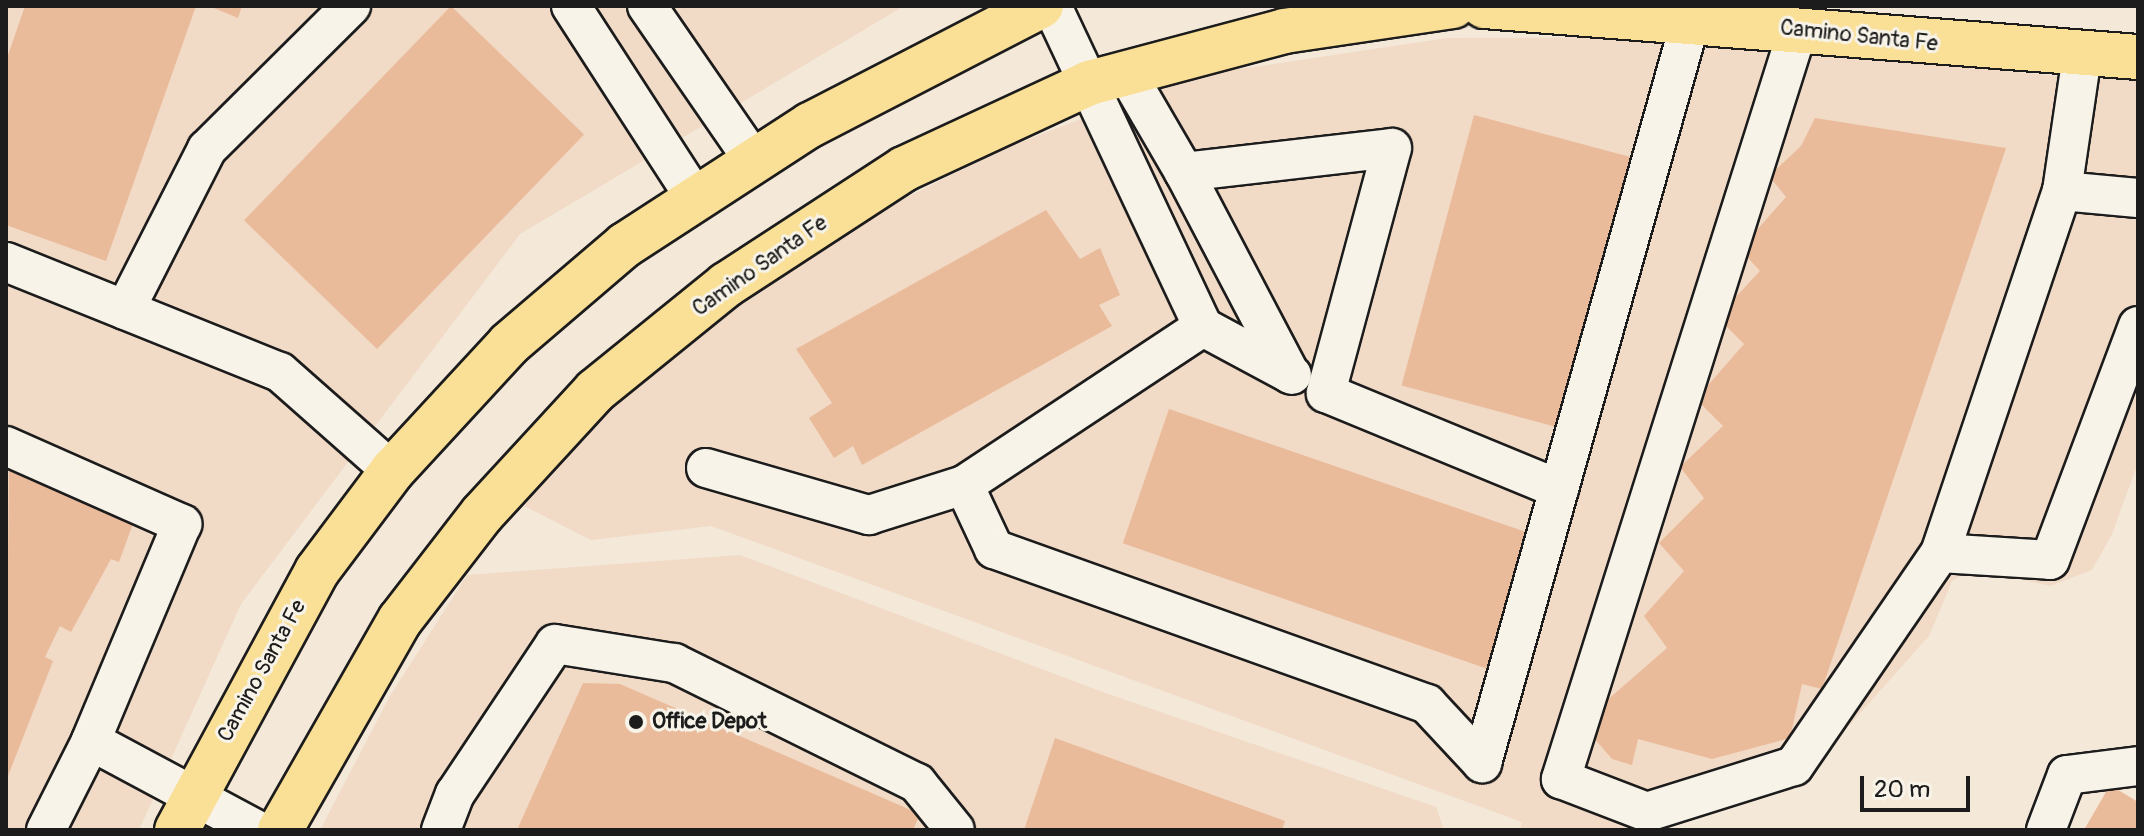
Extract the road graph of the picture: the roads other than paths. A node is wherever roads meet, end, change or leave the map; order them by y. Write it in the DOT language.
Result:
graph roads {
  1 [pos="351,6"];
  2 [pos="571,6"];
  3 [pos="647,6"];
  4 [pos="1041,6"];
  5 [pos="1052,6"];
  6 [pos="1453,6"];
  7 [pos="1484,6"];
  8 [pos="1691,19"];
  9 [pos="1798,29"];
  10 [pos="2082,55"];
  11 [pos="2138,57"];
  12 [pos="1108,78"];
  13 [pos="754,161"];
  14 [pos="1184,172"];
  15 [pos="2062,191"];
  16 [pos="2138,198"];
  17 [pos="696,199"];
  18 [pos="6,262"];
  19 [pos="125,310"];
  20 [pos="2138,326"];
  21 [pos="1203,327"];
  22 [pos="1290,374"];
  23 [pos="1326,393"];
  24 [pos="6,446"];
  25 [pos="706,468"];
  26 [pos="392,471"];
  27 [pos="964,485"];
  28 [pos="1559,489"];
  29 [pos="1940,553"];
  30 [pos="91,741"];
  31 [pos="2138,766"];
  32 [pos="186,812"];
  33 [pos="46,830"];
  34 [pos="257,830"];
  35 [pos="280,830"];
  36 [pos="441,830"];
  37 [pos="955,830"];
  38 [pos="2046,830"];
  1 -- 19 [label="street"];
  2 -- 17 [label="street"];
  3 -- 13 [label="street"];
  4 -- 13 [label="main road, Camino Santa Fe"];
  5 -- 12 [label="street"];
  6 -- 12 [label="main road, Camino Santa Fe"];
  7 -- 8 [label="main road, Camino Santa Fe"];
  8 -- 9 [label="main road, Camino Santa Fe"];
  8 -- 28 [label="street"];
  9 -- 10 [label="main road, Camino Santa Fe"];
  9 -- 29 [label="street"];
  10 -- 11 [label="main road, Camino Santa Fe"];
  10 -- 15 [label="street"];
  12 -- 14 [label="street"];
  12 -- 21 [label="street"];
  12 -- 35 [label="main road, Camino Santa Fe"];
  13 -- 17 [label="main road, Camino Santa Fe"];
  14 -- 22 [label="street"];
  14 -- 23 [label="street"];
  15 -- 16 [label="street"];
  15 -- 29 [label="street"];
  17 -- 26 [label="main road, Camino Santa Fe"];
  18 -- 19 [label="street"];
  19 -- 26 [label="street"];
  20 -- 29 [label="street"];
  21 -- 22 [label="street"];
  21 -- 27 [label="street"];
  22 -- 23 [label="street"];
  23 -- 28 [label="street"];
  24 -- 30 [label="street"];
  25 -- 27 [label="street"];
  26 -- 32 [label="main road, Camino Santa Fe"];
  27 -- 28 [label="street"];
  30 -- 32 [label="street"];
  30 -- 33 [label="street"];
  31 -- 38 [label="street"];
  32 -- 34 [label="street"];
  36 -- 37 [label="street"];
}
